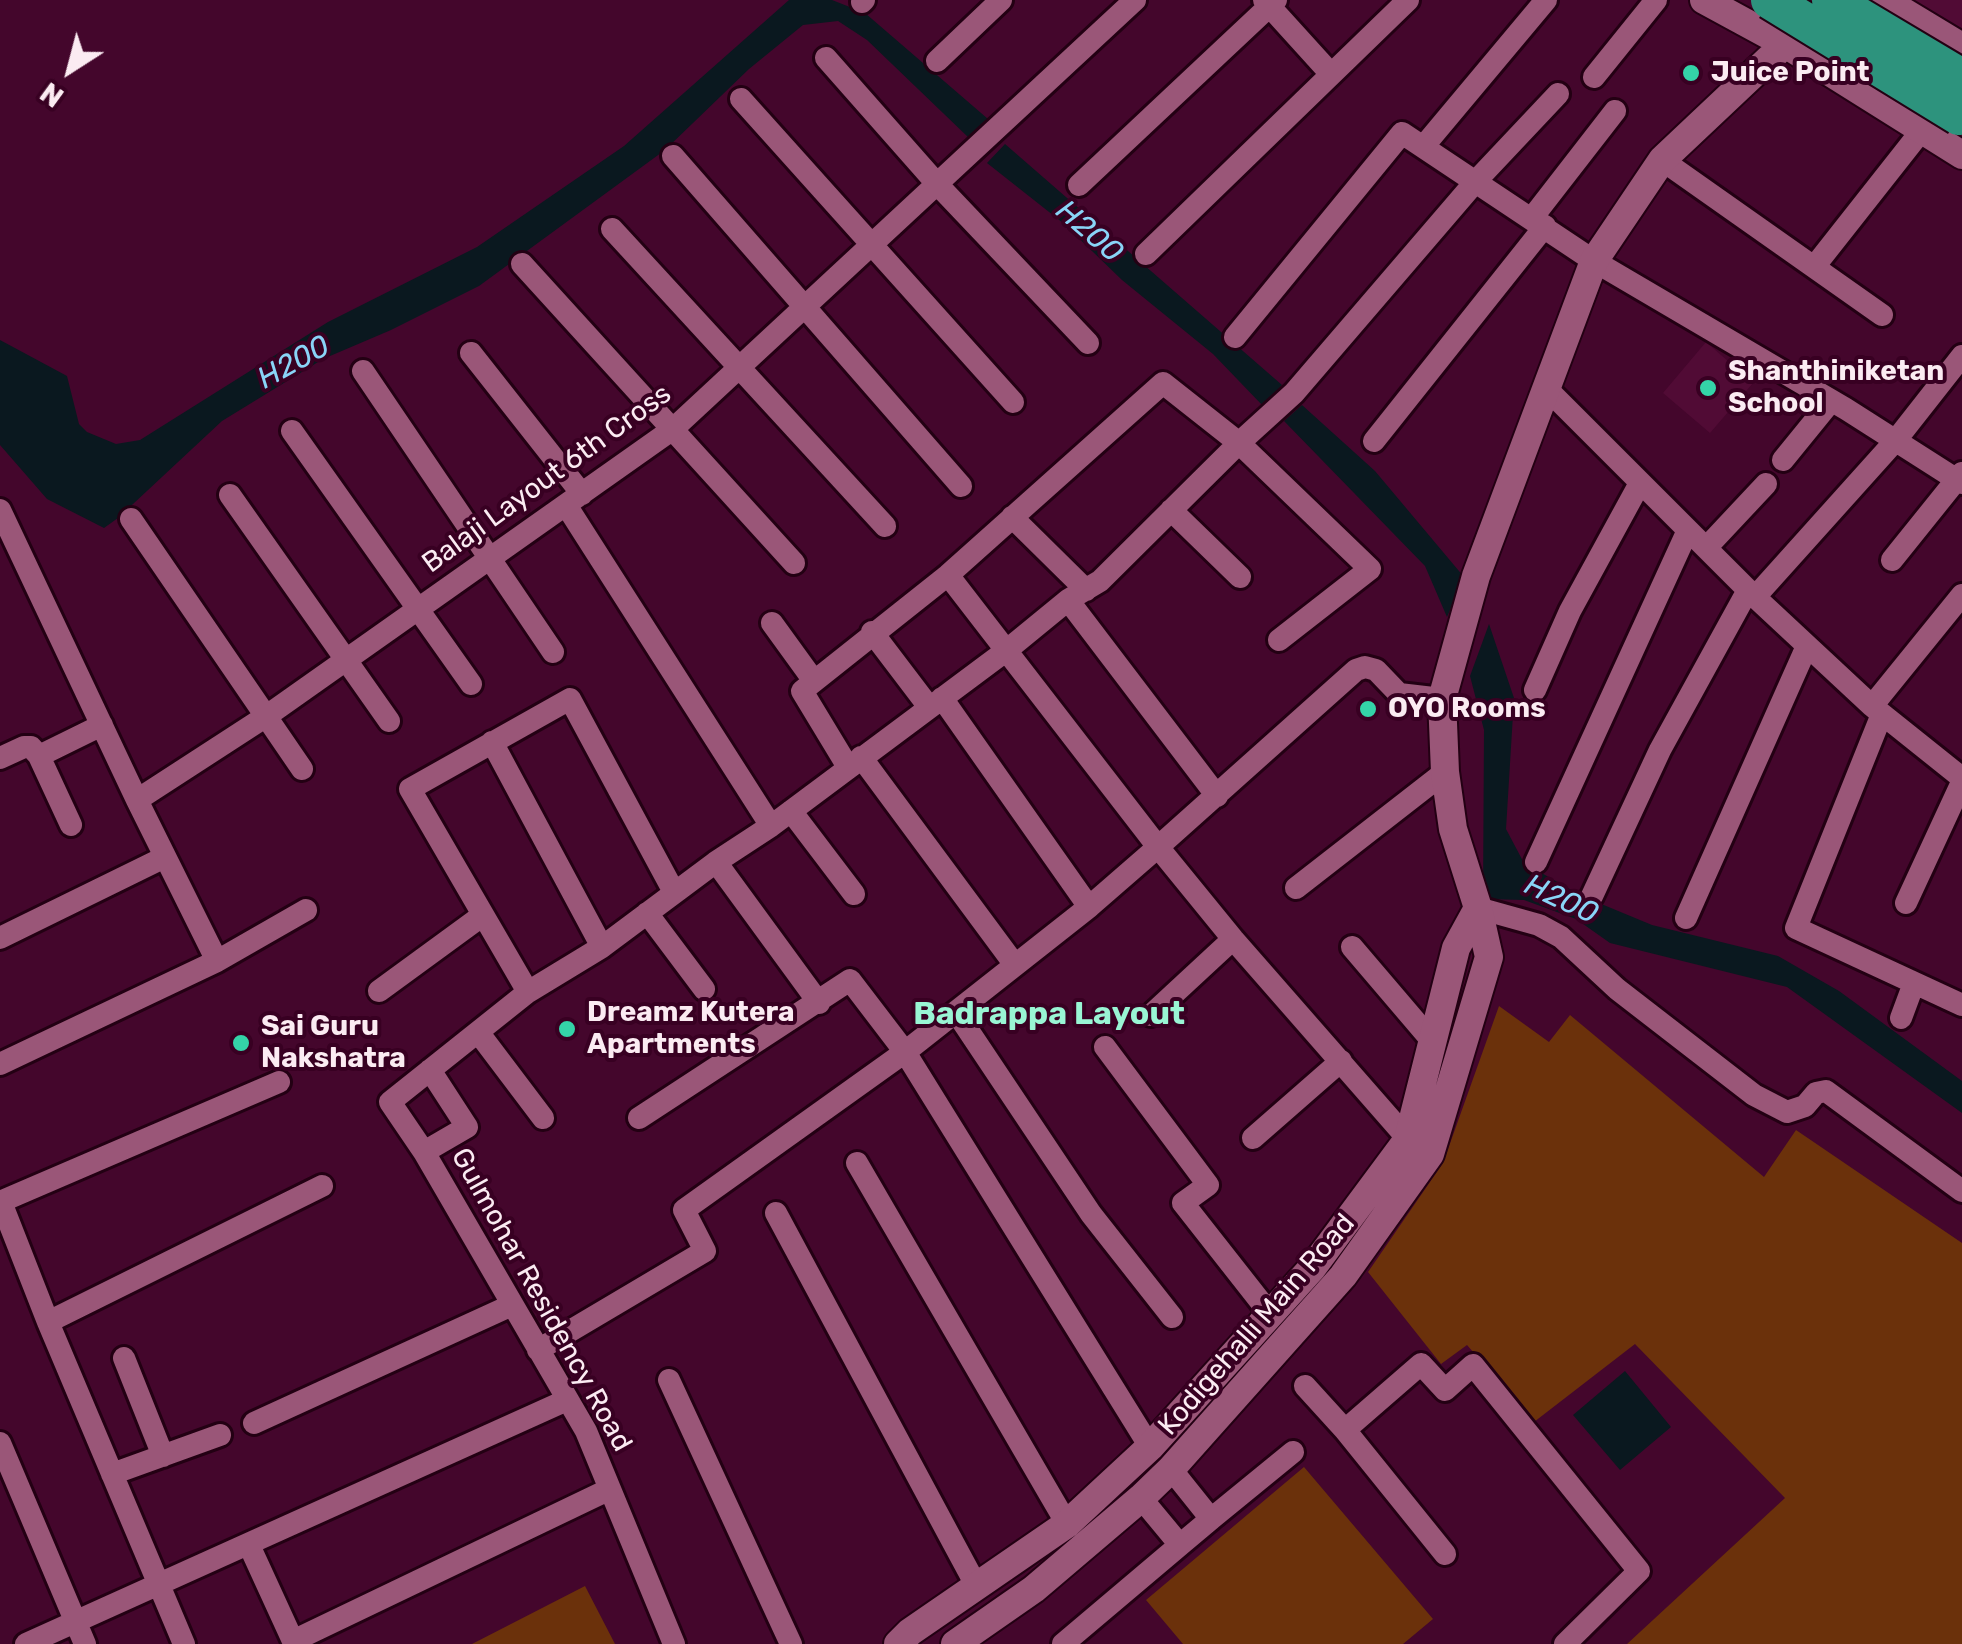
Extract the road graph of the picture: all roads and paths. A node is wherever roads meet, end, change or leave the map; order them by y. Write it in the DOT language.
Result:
graph roads {
  1 [pos="1001,0"];
  2 [pos="1135,0"];
  3 [pos="1408,0"];
  4 [pos="1546,0"];
  5 [pos="1656,0"];
  6 [pos="1704,0"];
  7 [pos="1770,0"];
  8 [pos="1818,0"];
  9 [pos="1830,0"];
  10 [pos="1846,0"];
  11 [pos="1884,0"];
  12 [pos="1270,2"];
  13 [pos="1789,42"];
  14 [pos="1962,47"];
  15 [pos="826,58"];
  16 [pos="937,61"];
  17 [pos="1331,74"];
  18 [pos="1594,77"];
  19 [pos="1962,78"];
  20 [pos="1558,94"];
  21 [pos="741,99"];
  22 [pos="1615,111"];
  23 [pos="1959,116"];
  24 [pos="1922,130"];
  25 [pos="1423,147"];
  26 [pos="1962,155"];
  27 [pos="672,156"];
  28 [pos="1662,160"];
  29 [pos="1476,181"];
  30 [pos="1078,184"];
  31 [pos="938,185"];
  32 [pos="1538,222"];
  33 [pos="612,229"];
  34 [pos="874,244"];
  35 [pos="1146,254"];
  36 [pos="1594,262"];
  37 [pos="522,264"];
  38 [pos="1814,267"];
  39 [pos="804,308"];
  40 [pos="1882,315"];
  41 [pos="1235,338"];
  42 [pos="1088,343"];
  43 [pos="471,352"];
  44 [pos="1962,356"];
  45 [pos="738,368"];
  46 [pos="363,372"];
  47 [pos="1547,389"];
  48 [pos="1831,400"];
  49 [pos="1013,402"];
  50 [pos="673,429"];
  51 [pos="292,431"];
  52 [pos="1896,440"];
  53 [pos="1374,441"];
  54 [pos="1238,443"];
  55 [pos="1783,460"];
  56 [pos="1960,478"];
  57 [pos="1640,482"];
  58 [pos="1766,484"];
  59 [pos="960,486"];
  60 [pos="230,494"];
  61 [pos="574,499"];
  62 [pos="1171,510"];
  63 [pos="1,516"];
  64 [pos="1012,518"];
  65 [pos="131,519"];
  66 [pos="885,526"];
  67 [pos="1688,530"];
  68 [pos="1706,548"];
  69 [pos="490,558"];
  70 [pos="1892,560"];
  71 [pos="794,563"];
  72 [pos="948,574"];
  73 [pos="1240,577"];
  74 [pos="1752,594"];
  75 [pos="1077,595"];
  76 [pos="1962,595"];
  77 [pos="418,610"];
  78 [pos="772,623"];
  79 [pos="872,632"];
  80 [pos="1279,640"];
  81 [pos="1807,646"];
  82 [pos="1007,650"];
  83 [pos="554,652"];
  84 [pos="344,661"];
  85 [pos="814,680"];
  86 [pos="471,684"];
  87 [pos="1535,690"];
  88 [pos="1444,692"];
  89 [pos="935,702"];
  90 [pos="1877,710"];
  91 [pos="268,716"];
  92 [pos="389,721"];
  93 [pos="102,726"];
  94 [pos="492,742"];
  95 [pos="39,756"];
  96 [pos="0,758"];
  97 [pos="854,762"];
  98 [pos="302,769"];
  99 [pos="1445,772"];
  100 [pos="1962,780"];
  101 [pos="1217,796"];
  102 [pos="136,800"];
  103 [pos="792,810"];
  104 [pos="71,825"];
  105 [pos="771,826"];
  106 [pos="1158,847"];
  107 [pos="165,856"];
  108 [pos="716,862"];
  109 [pos="1536,862"];
  110 [pos="1296,888"];
  111 [pos="674,892"];
  112 [pos="854,894"];
  113 [pos="1592,896"];
  114 [pos="1906,902"];
  115 [pos="1088,907"];
  116 [pos="1478,908"];
  117 [pos="306,910"];
  118 [pos="647,914"];
  119 [pos="484,915"];
  120 [pos="1686,918"];
  121 [pos="0,938"];
  122 [pos="1233,939"];
  123 [pos="1352,946"];
  124 [pos="602,947"];
  125 [pos="217,961"];
  126 [pos="1015,965"];
  127 [pos="1914,983"];
  128 [pos="704,989"];
  129 [pos="379,991"];
  130 [pos="528,992"];
  131 [pos="818,1003"];
  132 [pos="1962,1004"];
  133 [pos="956,1012"];
  134 [pos="1151,1015"];
  135 [pos="1901,1018"];
  136 [pos="478,1032"];
  137 [pos="1433,1042"];
  138 [pos="1104,1047"];
  139 [pos="905,1052"];
  140 [pos="1340,1062"];
  141 [pos="0,1064"];
  142 [pos="430,1070"];
  143 [pos="278,1082"];
  144 [pos="543,1118"];
  145 [pos="639,1118"];
  146 [pos="1253,1138"];
  147 [pos="1408,1139"];
  148 [pos="424,1152"];
  149 [pos="858,1163"];
  150 [pos="322,1186"];
  151 [pos="1962,1191"];
  152 [pos="0,1202"];
  153 [pos="776,1212"];
  154 [pos="512,1305"];
  155 [pos="1279,1305"];
  156 [pos="1172,1317"];
  157 [pos="1308,1317"];
  158 [pos="48,1322"];
  159 [pos="538,1350"];
  160 [pos="124,1358"];
  161 [pos="670,1380"];
  162 [pos="1305,1386"];
  163 [pos="568,1400"];
  164 [pos="254,1422"];
  165 [pos="1345,1430"];
  166 [pos="220,1435"];
  167 [pos="0,1443"];
  168 [pos="1150,1447"];
  169 [pos="1292,1452"];
  170 [pos="162,1456"];
  171 [pos="1170,1469"];
  172 [pos="112,1474"];
  173 [pos="610,1489"];
  174 [pos="1141,1498"];
  175 [pos="1211,1519"];
  176 [pos="1067,1524"];
  177 [pos="249,1545"];
  178 [pos="1180,1545"];
  179 [pos="1445,1554"];
  180 [pos="160,1586"];
  181 [pos="978,1587"];
  182 [pos="80,1633"];
  183 [pos="26,1644"];
  184 [pos="184,1644"];
  185 [pos="674,1644"];
  186 [pos="791,1644"];
  187 [pos="898,1644"];
  188 [pos="955,1644"];
  189 [pos="1064,1644"];
  190 [pos="1564,1644"];
  1 -- 16 [label="street"];
  2 -- 31 [label="street, Balaji Layout 6th Cross"];
  3 -- 17 [label="street"];
  4 -- 25 [label="street"];
  5 -- 18 [label="street"];
  6 -- 13 [label="street"];
  7 -- 23 [label="highway, bridge"];
  8 -- 13 [label="street"];
  9 -- 19 [label="highway, bridge"];
  10 -- 13 [label="street"];
  11 -- 14 [label="street"];
  12 -- 17 [label="street"];
  12 -- 30 [label="street"];
  13 -- 24 [label="street"];
  13 -- 28 [label="street, Kodigehalli Main Road"];
  15 -- 31 [label="street"];
  17 -- 35 [label="street"];
  20 -- 29 [label="street"];
  21 -- 34 [label="street"];
  22 -- 32 [label="street"];
  24 -- 26 [label="street"];
  24 -- 38 [label="street"];
  25 -- 29 [label="street"];
  25 -- 41 [label="street"];
  27 -- 39 [label="street"];
  28 -- 36 [label="street, Kodigehalli Main Road"];
  28 -- 38 [label="street"];
  29 -- 32 [label="street"];
  29 -- 54 [label="street"];
  31 -- 34 [label="street, Balaji Layout 6th Cross"];
  31 -- 42 [label="street"];
  32 -- 36 [label="street"];
  32 -- 53 [label="street"];
  33 -- 45 [label="street"];
  34 -- 39 [label="street, Balaji Layout 6th Cross"];
  34 -- 49 [label="street"];
  36 -- 47 [label="street, Kodigehalli Main Road"];
  36 -- 48 [label="street"];
  37 -- 50 [label="street"];
  38 -- 40 [label="street"];
  39 -- 45 [label="street, Balaji Layout 6th Cross"];
  39 -- 59 [label="street"];
  43 -- 61 [label="street"];
  44 -- 52 [label="street"];
  45 -- 50 [label="street, Balaji Layout 6th Cross"];
  45 -- 66 [label="street"];
  46 -- 69 [label="street"];
  47 -- 57 [label="street"];
  47 -- 88 [label="street, Kodigehalli Main Road"];
  48 -- 52 [label="street"];
  48 -- 55 [label="street"];
  50 -- 61 [label="street, Balaji Layout 6th Cross"];
  50 -- 71 [label="street"];
  51 -- 77 [label="street"];
  52 -- 56 [label="street"];
  52 -- 74 [label="street"];
  54 -- 62 [label="street"];
  54 -- 64 [label="street"];
  54 -- 80 [label="street"];
  56 -- 70 [label="street"];
  57 -- 67 [label="street"];
  57 -- 87 [label="street"];
  58 -- 68 [label="street"];
  60 -- 84 [label="street"];
  61 -- 69 [label="street, Balaji Layout 6th Cross"];
  61 -- 105 [label="street"];
  62 -- 73 [label="street"];
  62 -- 75 [label="street"];
  63 -- 93 [label="street"];
  64 -- 72 [label="street"];
  64 -- 75 [label="street"];
  65 -- 91 [label="street"];
  67 -- 68 [label="street"];
  67 -- 109 [label="street"];
  68 -- 74 [label="street"];
  69 -- 77 [label="street, Balaji Layout 6th Cross"];
  69 -- 83 [label="street"];
  72 -- 79 [label="street"];
  72 -- 82 [label="street"];
  74 -- 81 [label="street"];
  74 -- 113 [label="street"];
  75 -- 82 [label="street"];
  75 -- 101 [label="street"];
  76 -- 90 [label="street"];
  77 -- 84 [label="street, Balaji Layout 6th Cross"];
  77 -- 86 [label="street"];
  78 -- 85 [label="street"];
  79 -- 85 [label="street"];
  79 -- 89 [label="street"];
  81 -- 90 [label="street"];
  81 -- 120 [label="street"];
  82 -- 89 [label="street"];
  82 -- 106 [label="street"];
  84 -- 91 [label="street, Balaji Layout 6th Cross"];
  84 -- 92 [label="street"];
  85 -- 97 [label="street"];
  88 -- 99 [label="street, Kodigehalli Main Road"];
  88 -- 101 [label="street"];
  89 -- 97 [label="street"];
  89 -- 115 [label="street"];
  90 -- 100 [label="street"];
  90 -- 127 [label="street"];
  91 -- 98 [label="street"];
  91 -- 102 [label="street, Balaji Layout 6th Cross"];
  93 -- 95 [label="street"];
  93 -- 102 [label="street"];
  94 -- 111 [label="street"];
  94 -- 119 [label="street"];
  94 -- 124 [label="street"];
  95 -- 96 [label="street"];
  95 -- 104 [label="street"];
  97 -- 103 [label="street"];
  97 -- 126 [label="street"];
  99 -- 110 [label="street"];
  99 -- 116 [label="street, Kodigehalli Main Road"];
  100 -- 114 [label="street"];
  101 -- 106 [label="street"];
  102 -- 107 [label="street"];
  103 -- 105 [label="street"];
  103 -- 112 [label="street"];
  105 -- 108 [label="street"];
  106 -- 115 [label="street"];
  106 -- 122 [label="street"];
  107 -- 121 [label="street"];
  107 -- 125 [label="street"];
  108 -- 111 [label="street"];
  108 -- 131 [label="street"];
  111 -- 118 [label="street"];
  115 -- 126 [label="street"];
  116 -- 137 [label="street, Kodigehalli Main Road"];
  116 -- 151 [label="street"];
  116 -- 157 [label="street, Kodigehalli Main Road"];
  117 -- 125 [label="street"];
  118 -- 124 [label="street"];
  118 -- 128 [label="street"];
  119 -- 129 [label="street"];
  119 -- 130 [label="street"];
  122 -- 134 [label="street"];
  122 -- 140 [label="street"];
  123 -- 137 [label="street"];
  124 -- 130 [label="street"];
  125 -- 141 [label="street"];
  126 -- 133 [label="street"];
  127 -- 132 [label="street"];
  127 -- 135 [label="street"];
  130 -- 136 [label="street"];
  131 -- 139 [label="street"];
  131 -- 145 [label="street"];
  133 -- 139 [label="street"];
  133 -- 156 [label="street"];
  136 -- 142 [label="street"];
  136 -- 144 [label="street"];
  137 -- 147 [label="street, Kodigehalli Main Road"];
  138 -- 155 [label="street"];
  139 -- 159 [label="street"];
  139 -- 168 [label="street"];
  140 -- 146 [label="street"];
  140 -- 147 [label="street"];
  142 -- 148 [label="street, Gulmohar Residency Road"];
  142 -- 148 [label="street"];
  143 -- 152 [label="street"];
  147 -- 155 [label="street, Kodigehalli Main Road"];
  148 -- 154 [label="street, Gulmohar Residency Road"];
  149 -- 176 [label="street"];
  150 -- 158 [label="street"];
  152 -- 158 [label="street"];
  153 -- 181 [label="street"];
  154 -- 159 [label="street, Gulmohar Residency Road"];
  154 -- 164 [label="street"];
  155 -- 157 [label="street"];
  155 -- 168 [label="street, Kodigehalli Main Road"];
  157 -- 171 [label="street, Kodigehalli Main Road"];
  158 -- 172 [label="street"];
  159 -- 163 [label="street, Gulmohar Residency Road"];
  160 -- 170 [label="street"];
  161 -- 186 [label="street"];
  162 -- 165 [label="street"];
  163 -- 173 [label="street, Gulmohar Residency Road"];
  163 -- 177 [label="street"];
  165 -- 179 [label="street"];
  165 -- 190 [label="street"];
  166 -- 170 [label="street"];
  167 -- 182 [label="street"];
  168 -- 176 [label="street, Kodigehalli Main Road"];
  169 -- 175 [label="street"];
  170 -- 172 [label="street"];
  171 -- 174 [label="street, Kodigehalli Main Road"];
  171 -- 175 [label="street"];
  172 -- 180 [label="street"];
  173 -- 177 [label="street"];
  173 -- 185 [label="street, Gulmohar Residency Road"];
  174 -- 178 [label="street"];
  174 -- 188 [label="street, Kodigehalli Main Road"];
  175 -- 178 [label="street"];
  176 -- 181 [label="street, Kodigehalli Main Road"];
  177 -- 180 [label="street"];
  178 -- 189 [label="street"];
  180 -- 182 [label="street"];
  180 -- 184 [label="street"];
  181 -- 187 [label="street, Kodigehalli Main Road"];
  182 -- 183 [label="street"];
}
